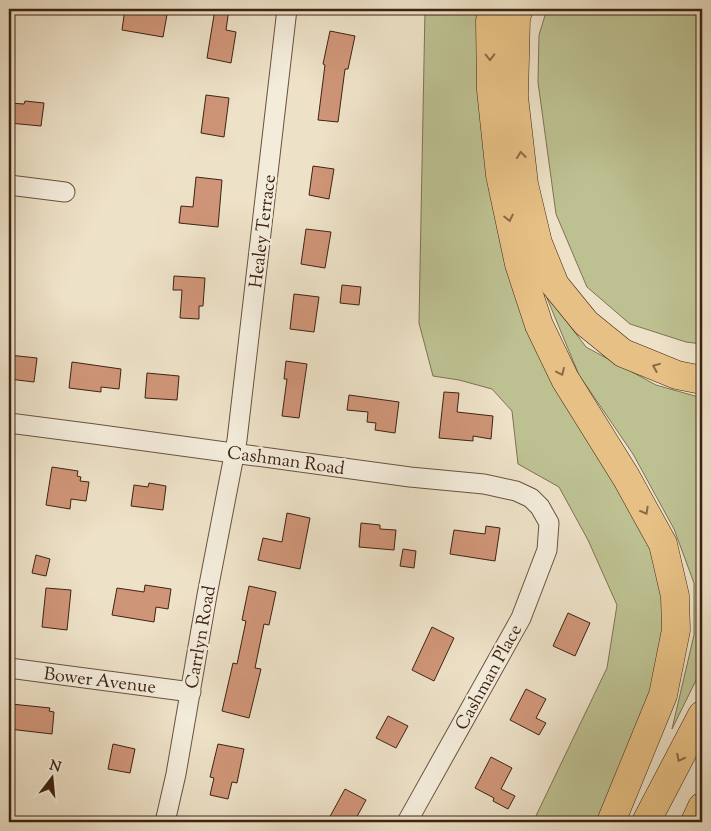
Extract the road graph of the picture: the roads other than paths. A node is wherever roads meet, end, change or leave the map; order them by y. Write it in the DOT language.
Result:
graph roads {
  1 [pos="287,9"];
  2 [pos="492,9"];
  3 [pos="519,9"];
  4 [pos="9,185"];
  5 [pos="65,192"];
  6 [pos="702,380"];
  7 [pos="9,423"];
  8 [pos="235,452"];
  9 [pos="548,524"];
  10 [pos="9,668"];
  11 [pos="191,692"];
  12 [pos="702,715"];
  13 [pos="702,807"];
  14 [pos="165,822"];
  15 [pos="407,822"];
  16 [pos="611,822"];
  17 [pos="646,822"];
  18 [pos="695,822"];
  1 -- 8 [label="street, Healey Terrace"];
  2 -- 16 [label="highway, one-way"];
  6 -- 3 [label="highway, one-way"];
  4 -- 5 [label="street"];
  7 -- 8 [label="street, Cashman Road"];
  8 -- 9 [label="street, Cashman Road"];
  8 -- 11 [label="street, Carrlyn Road"];
  9 -- 15 [label="street, Cashman Place"];
  10 -- 11 [label="street, Bower Avenue"];
  11 -- 14 [label="street, Carrlyn Road"];
  12 -- 17 [label="highway, one-way"];
  13 -- 18 [label="highway"];
}
